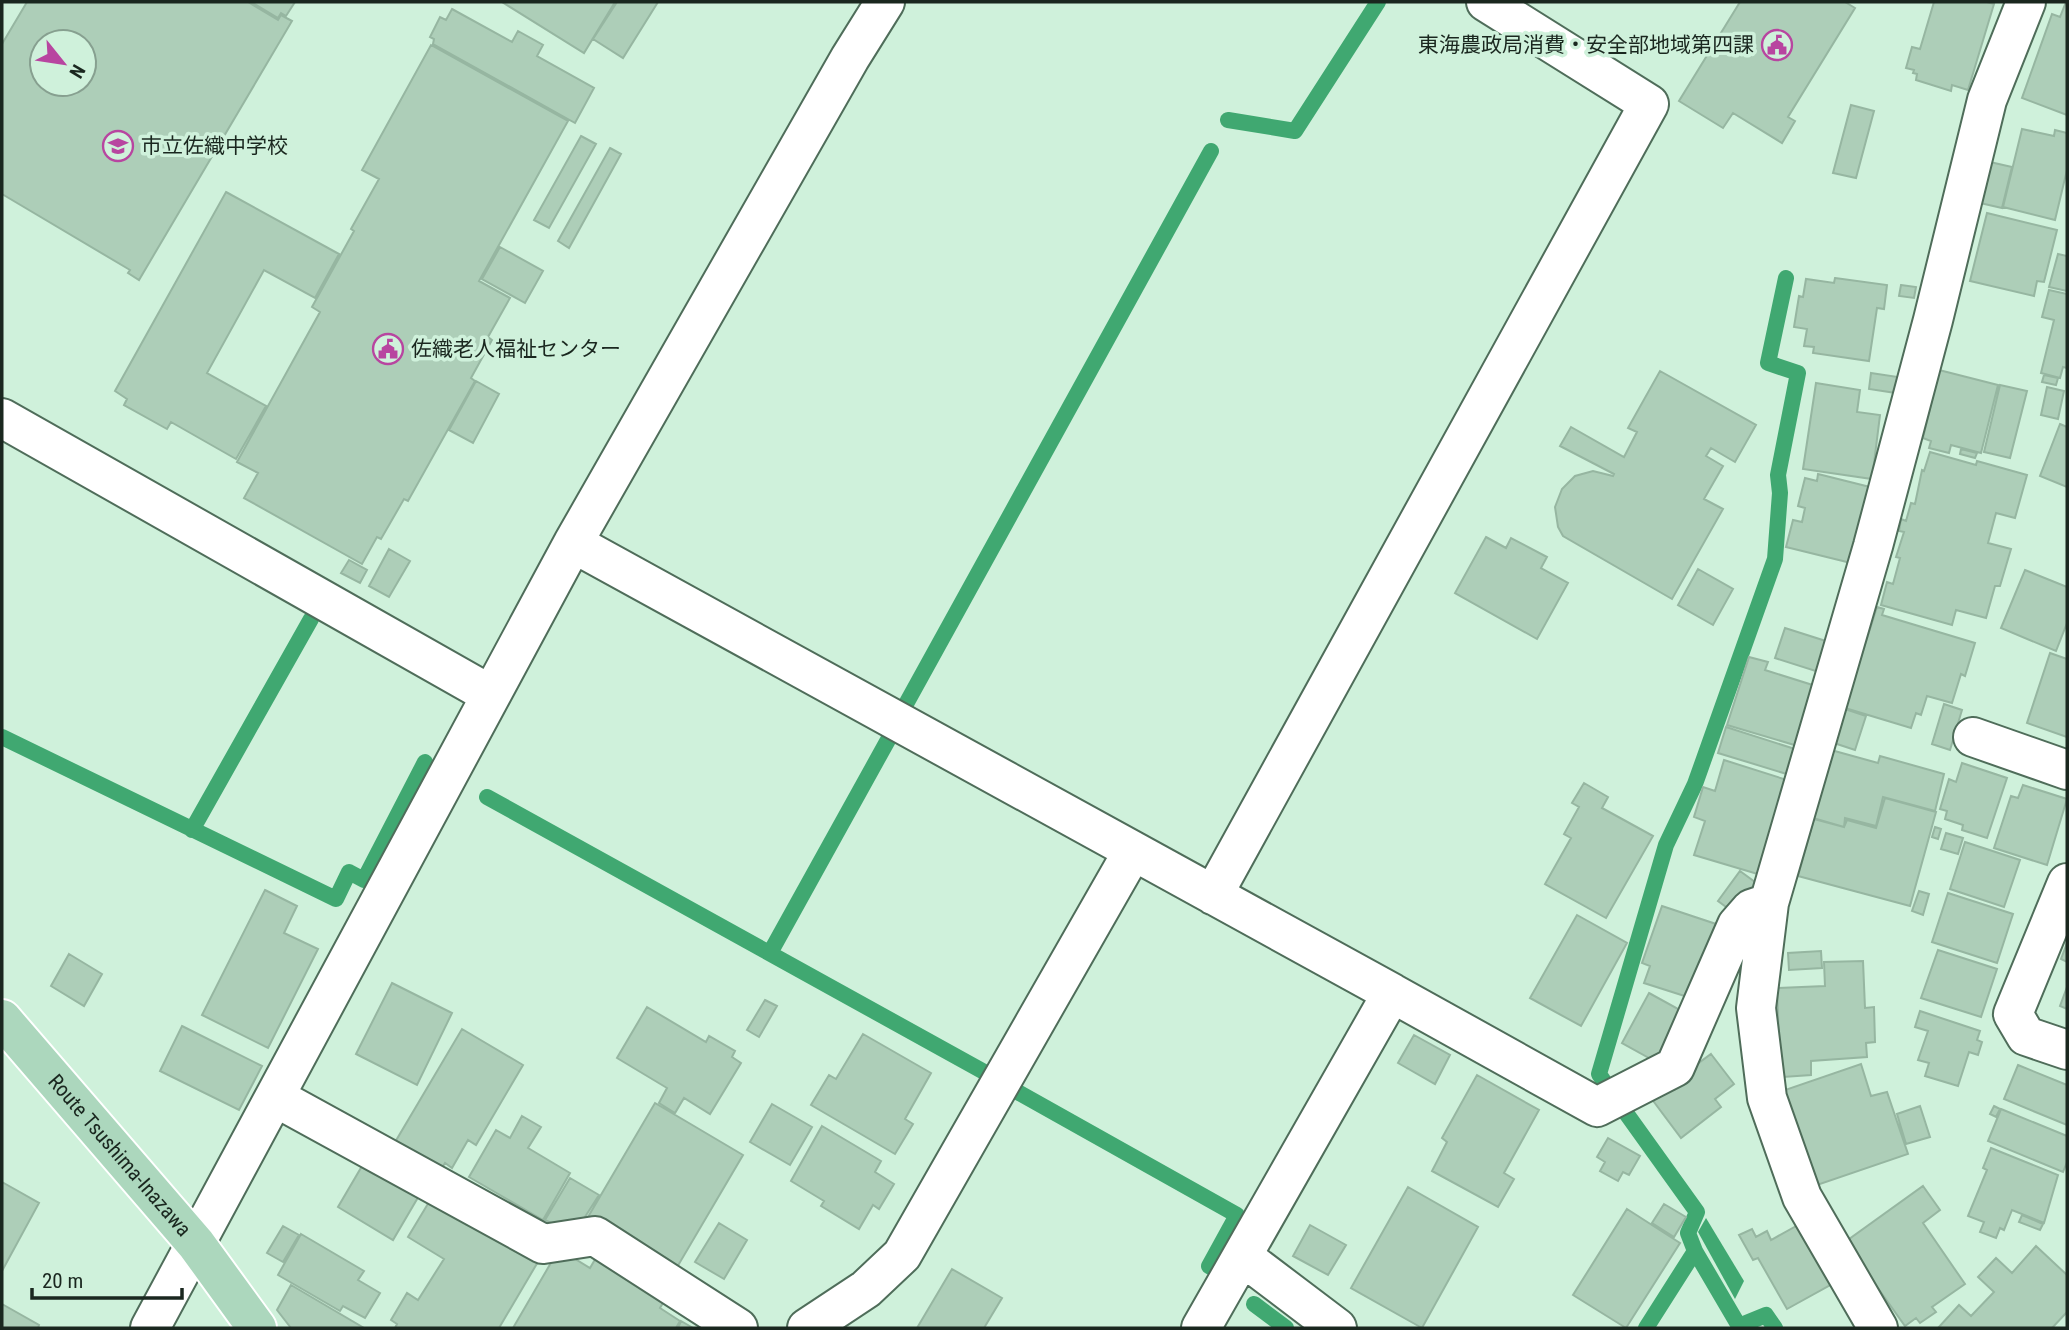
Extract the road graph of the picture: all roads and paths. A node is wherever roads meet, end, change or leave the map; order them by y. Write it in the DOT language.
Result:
graph roads {
  1 [pos="885,2"];
  2 [pos="1486,2"];
  3 [pos="2026,2"];
  4 [pos="2,418"];
  5 [pos="573,543"];
  6 [pos="491,695"];
  7 [pos="1973,737"];
  8 [pos="2067,770"];
  9 [pos="1133,851"];
  10 [pos="2067,883"];
  11 [pos="1213,895"];
  12 [pos="1769,903"];
  13 [pos="1392,993"];
  14 [pos="2,1019"];
  15 [pos="2067,1050"];
  16 [pos="275,1097"];
  17 [pos="196,1244"];
  18 [pos="1242,1256"];
  19 [pos="150,1328"];
  20 [pos="257,1328"];
  21 [pos="738,1328"];
  22 [pos="807,1328"];
  23 [pos="1201,1328"];
  24 [pos="1337,1328"];
  25 [pos="1878,1328"];
  1 -- 5 [label="street"];
  2 -- 11 [label="street"];
  3 -- 12 [label="street"];
  4 -- 6 [label="street"];
  5 -- 6 [label="street"];
  5 -- 9 [label="street"];
  6 -- 16 [label="street"];
  7 -- 8 [label="street"];
  9 -- 11 [label="street"];
  9 -- 22 [label="street"];
  10 -- 15 [label="street"];
  11 -- 13 [label="street"];
  12 -- 13 [label="street"];
  12 -- 25 [label="street"];
  13 -- 18 [label="street"];
  14 -- 17 [label="main road, Route Tsushima-Inazawa"];
  16 -- 17 [label="street"];
  16 -- 21 [label="street"];
  17 -- 19 [label="street"];
  17 -- 20 [label="main road, Route Tsushima-Inazawa"];
  18 -- 23 [label="street"];
  18 -- 24 [label="street"];
}
